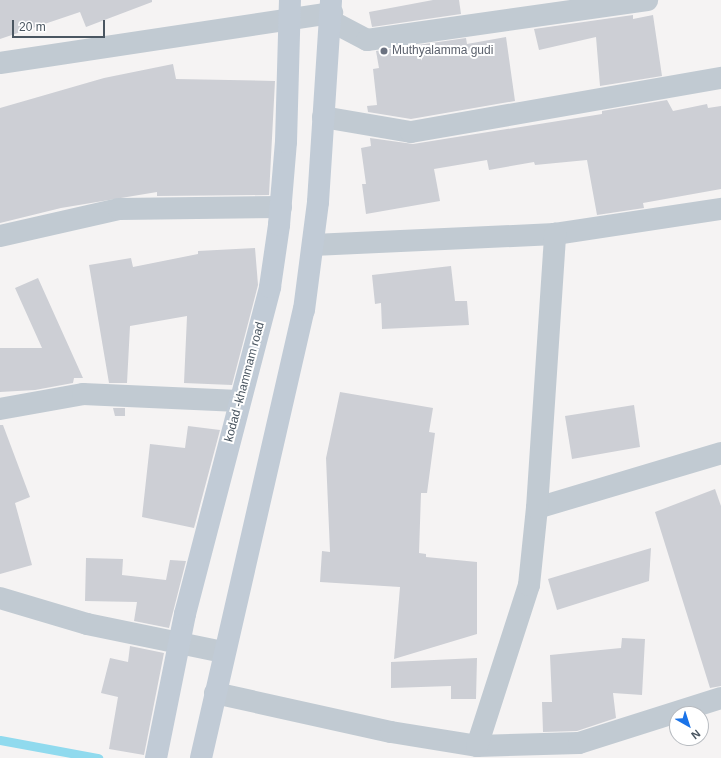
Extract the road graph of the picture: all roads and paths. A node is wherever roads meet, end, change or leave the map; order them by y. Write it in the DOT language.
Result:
graph roads {
  1 [pos="647,0"];
  2 [pos="289,10"];
  3 [pos="331,11"];
  4 [pos="0,63"];
  5 [pos="721,78"];
  6 [pos="323,117"];
  7 [pos="281,207"];
  8 [pos="721,209"];
  9 [pos="555,234"];
  10 [pos="0,236"];
  11 [pos="313,245"];
  12 [pos="240,401"];
  13 [pos="0,409"];
  14 [pos="721,454"];
  15 [pos="537,508"];
  16 [pos="0,598"];
  17 [pos="180,642"];
  18 [pos="224,652"];
  19 [pos="215,694"];
  20 [pos="721,698"];
  21 [pos="477,746"];
  22 [pos="203,750"];
  23 [pos="156,758"];
  1 -- 3 [label="street"];
  2 -- 3 [label="street"];
  2 -- 4 [label="street"];
  2 -- 7 [label="main road, kodad -khammam road"];
  3 -- 6 [label="main road"];
  5 -- 6 [label="street"];
  6 -- 11 [label="main road"];
  7 -- 10 [label="street"];
  7 -- 12 [label="main road, kodad -khammam road"];
  8 -- 9 [label="street"];
  9 -- 11 [label="street"];
  9 -- 15 [label="street"];
  11 -- 18 [label="main road"];
  12 -- 13 [label="street"];
  12 -- 17 [label="main road, kodad -khammam road"];
  14 -- 15 [label="street"];
  15 -- 21 [label="street"];
  16 -- 17 [label="street"];
  17 -- 18 [label="street"];
  17 -- 23 [label="main road, kodad -khammam road"];
  18 -- 19 [label="main road"];
  19 -- 21 [label="street"];
  19 -- 22 [label="main road"];
  20 -- 21 [label="street"];
}
